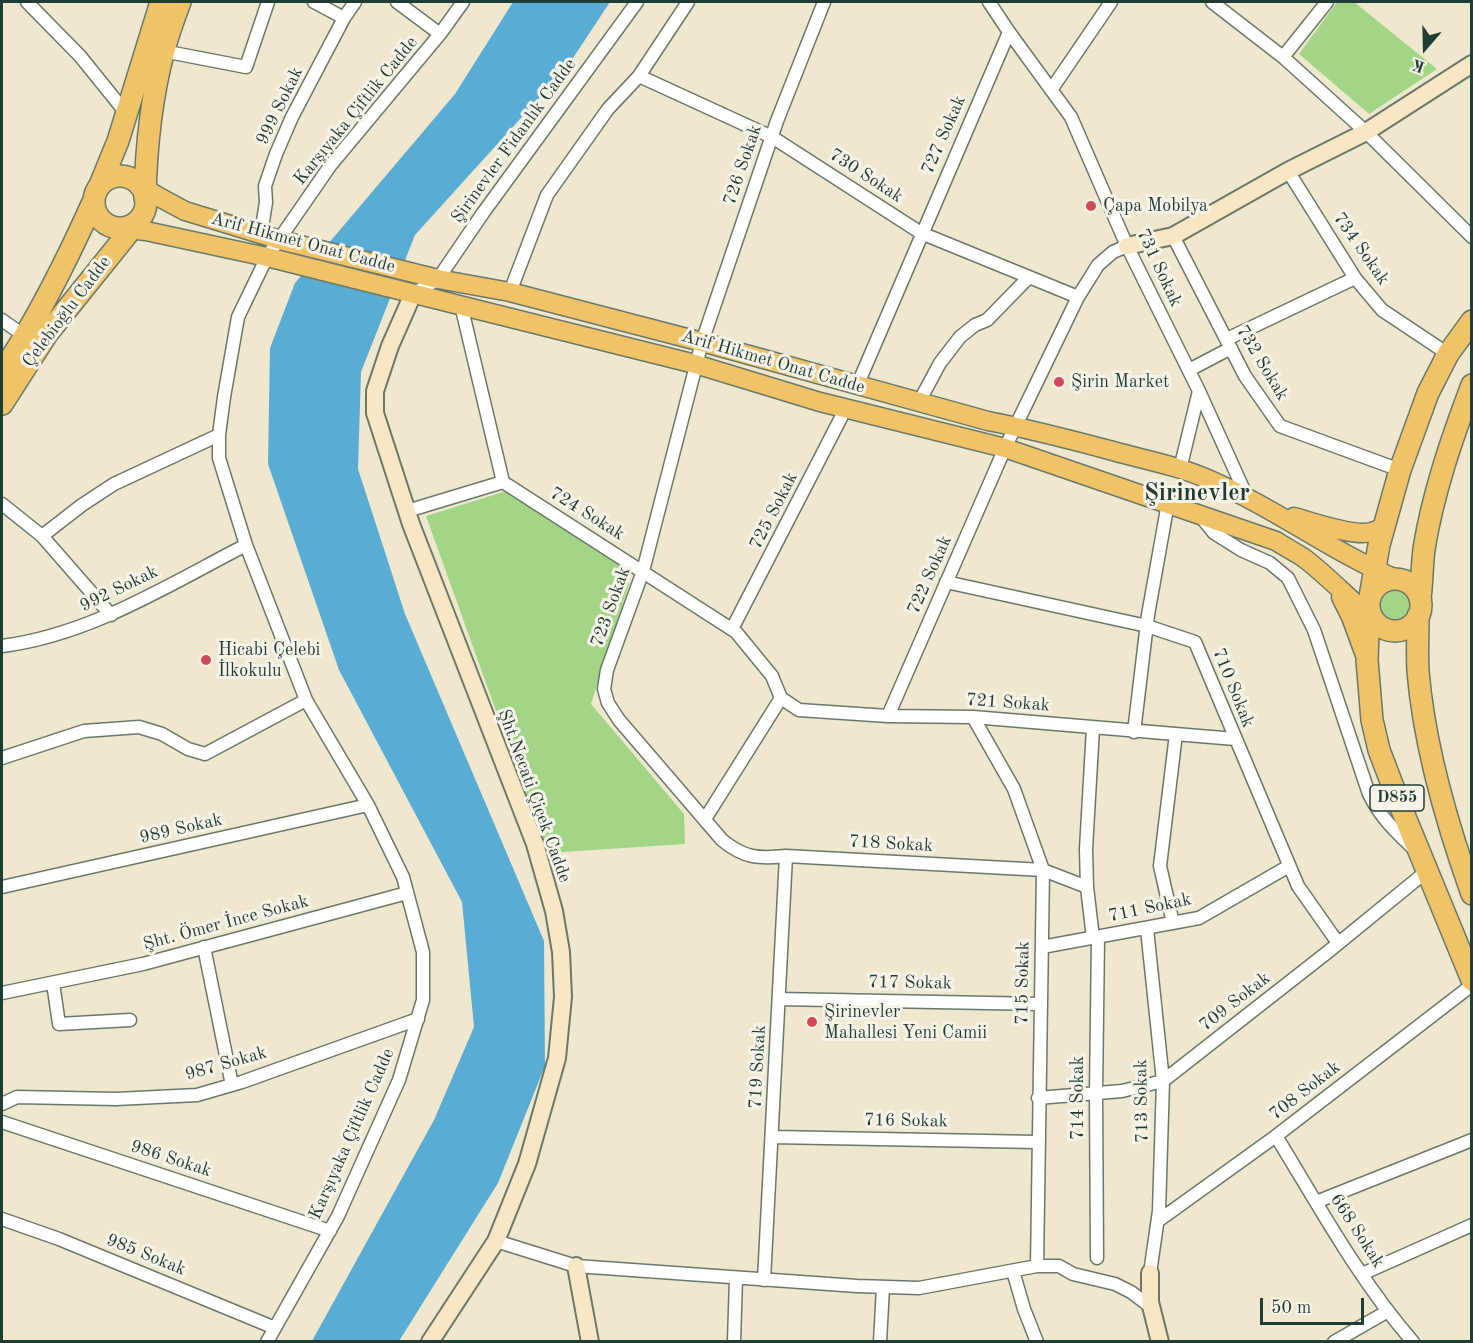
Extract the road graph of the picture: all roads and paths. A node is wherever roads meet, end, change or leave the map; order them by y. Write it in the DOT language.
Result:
graph roads {
  1 [pos="27,2"];
  2 [pos="161,2"];
  3 [pos="180,2"];
  4 [pos="268,2"];
  5 [pos="314,2"];
  6 [pos="355,2"];
  7 [pos="397,2"];
  8 [pos="463,2"];
  9 [pos="637,2"];
  10 [pos="688,2"];
  11 [pos="824,2"];
  12 [pos="989,2"];
  13 [pos="1111,2"];
  14 [pos="1212,2"];
  15 [pos="1327,2"];
  16 [pos="344,18"];
  17 [pos="1009,32"];
  18 [pos="440,34"];
  19 [pos="164,51"];
  20 [pos="1283,57"];
  21 [pos="1471,65"];
  22 [pos="639,76"];
  23 [pos="1051,90"];
  24 [pos="126,113"];
  25 [pos="1366,132"];
  26 [pos="772,137"];
  27 [pos="1288,171"];
  28 [pos="143,189"];
  29 [pos="97,193"];
  30 [pos="130,227"];
  31 [pos="921,233"];
  32 [pos="261,234"];
  33 [pos="1173,236"];
  34 [pos="1472,237"];
  35 [pos="288,242"];
  36 [pos="1127,246"];
  37 [pos="267,257"];
  38 [pos="1029,277"];
  39 [pos="1355,278"];
  40 [pos="438,279"];
  41 [pos="510,292"];
  42 [pos="406,293"];
  43 [pos="1078,297"];
  44 [pos="461,305"];
  45 [pos="2,320"];
  46 [pos="1472,321"];
  47 [pos="26,337"];
  48 [pos="702,342"];
  49 [pos="1229,344"];
  50 [pos="1449,354"];
  51 [pos="695,364"];
  52 [pos="1189,370"];
  53 [pos="2,372"];
  54 [pos="1472,385"];
  55 [pos="857,386"];
  56 [pos="1199,391"];
  57 [pos="919,402"];
  58 [pos="2,404"];
  59 [pos="846,408"];
  60 [pos="1017,426"];
  61 [pos="219,435"];
  62 [pos="1005,448"];
  63 [pos="1180,469"];
  64 [pos="1400,470"];
  65 [pos="503,482"];
  66 [pos="1247,497"];
  67 [pos="1168,503"];
  68 [pos="2,504"];
  69 [pos="1271,510"];
  70 [pos="407,511"];
  71 [pos="1198,513"];
  72 [pos="1384,526"];
  73 [pos="42,536"];
  74 [pos="246,545"];
  75 [pos="1375,570"];
  76 [pos="643,571"];
  77 [pos="1396,579"];
  78 [pos="946,582"];
  79 [pos="1336,588"];
  80 [pos="1419,608"];
  81 [pos="1371,610"];
  82 [pos="111,615"];
  83 [pos="1147,626"];
  84 [pos="732,629"];
  85 [pos="2,646"];
  86 [pos="1367,661"];
  87 [pos="781,698"];
  88 [pos="306,700"];
  89 [pos="888,716"];
  90 [pos="973,717"];
  91 [pos="1093,728"];
  92 [pos="1134,732"];
  93 [pos="1176,734"];
  94 [pos="1235,739"];
  95 [pos="2,758"];
  96 [pos="368,805"];
  97 [pos="705,819"];
  98 [pos="786,856"];
  99 [pos="1423,863"];
  100 [pos="1289,866"];
  101 [pos="1043,870"];
  102 [pos="2,887"];
  103 [pos="1087,887"];
  104 [pos="407,893"];
  105 [pos="1472,894"];
  106 [pos="1173,923"];
  107 [pos="1147,929"];
  108 [pos="1095,938"];
  109 [pos="1338,943"];
  110 [pos="204,947"];
  111 [pos="1042,947"];
  112 [pos="1472,980"];
  113 [pos="53,982"];
  114 [pos="1472,986"];
  115 [pos="2,993"];
  116 [pos="779,999"];
  117 [pos="1041,1004"];
  118 [pos="418,1019"];
  119 [pos="130,1020"];
  120 [pos="1163,1081"];
  121 [pos="232,1085"];
  122 [pos="1096,1093"];
  123 [pos="1038,1098"];
  124 [pos="2,1104"];
  125 [pos="2,1122"];
  126 [pos="1276,1136"];
  127 [pos="773,1137"];
  128 [pos="1472,1140"];
  129 [pos="1038,1142"];
  130 [pos="1316,1202"];
  131 [pos="2,1219"];
  132 [pos="1158,1221"];
  133 [pos="1472,1225"];
  134 [pos="330,1231"];
  135 [pos="496,1241"];
  136 [pos="1097,1258"];
  137 [pos="576,1266"];
  138 [pos="1037,1266"];
  139 [pos="1013,1271"];
  140 [pos="1150,1273"];
  141 [pos="1362,1274"];
  142 [pos="736,1278"];
  143 [pos="764,1280"];
  144 [pos="883,1287"];
  145 [pos="1151,1307"];
  146 [pos="1388,1311"];
  147 [pos="275,1328"];
  148 [pos="267,1341"];
  149 [pos="430,1341"];
  150 [pos="590,1341"];
  151 [pos="734,1341"];
  152 [pos="880,1341"];
  153 [pos="1037,1341"];
  154 [pos="1160,1341"];
  155 [pos="1334,1341"];
  156 [pos="1413,1341"];
  1 -- 24 [label="street"];
  2 -- 24 [label="highway, Çelebioğlu Cadde"];
  3 -- 19 [label="highway"];
  4 -- 19 [label="street"];
  5 -- 16 [label="street"];
  6 -- 16 [label="street, 999 Sokak"];
  7 -- 18 [label="street"];
  8 -- 18 [label="street, Karşıyaka Çiftlik Cadde"];
  9 -- 40 [label="street, Şirinevler Fidanlık Cadde"];
  10 -- 22 [label="street"];
  11 -- 26 [label="street, 726 Sokak"];
  12 -- 17 [label="street, 731 Sokak"];
  13 -- 23 [label="street"];
  14 -- 20 [label="street"];
  15 -- 20 [label="street"];
  16 -- 32 [label="street, 999 Sokak"];
  17 -- 23 [label="street, 731 Sokak"];
  17 -- 31 [label="street, 727 Sokak"];
  18 -- 35 [label="street, Karşıyaka Çiftlik Cadde"];
  19 -- 28 [label="highway"];
  20 -- 25 [label="street"];
  21 -- 25 [label="street"];
  22 -- 26 [label="street, 730 Sokak"];
  22 -- 41 [label="street"];
  23 -- 36 [label="street, 731 Sokak"];
  24 -- 29 [label="highway, Çelebioğlu Cadde"];
  25 -- 27 [label="street"];
  25 -- 34 [label="street"];
  26 -- 31 [label="street, 730 Sokak"];
  26 -- 48 [label="street, 726 Sokak"];
  27 -- 33 [label="street"];
  27 -- 39 [label="street, 734 Sokak"];
  28 -- 29 [label="highway"];
  28 -- 30 [label="highway"];
  28 -- 32 [label="main road, Arif Hikmet Onat Cadde"];
  29 -- 30 [label="highway"];
  29 -- 47 [label="highway, Çelebioğlu Cadde"];
  30 -- 37 [label="main road, Arif Hikmet Onat Cadde"];
  30 -- 58 [label="highway, Çelebioğlu Cadde"];
  31 -- 38 [label="street, 730 Sokak"];
  31 -- 55 [label="street, 727 Sokak"];
  32 -- 35 [label="main road, Arif Hikmet Onat Cadde"];
  33 -- 36 [label="street"];
  33 -- 49 [label="street, 732 Sokak"];
  35 -- 37 [label="street, Karşıyaka Çiftlik Cadde"];
  35 -- 40 [label="main road, Arif Hikmet Onat Cadde"];
  36 -- 43 [label="street, 722 Sokak"];
  36 -- 52 [label="street, 731 Sokak"];
  37 -- 42 [label="main road, Arif Hikmet Onat Cadde"];
  37 -- 61 [label="street, Karşıyaka Çiftlik Cadde"];
  38 -- 43 [label="street, 730 Sokak"];
  38 -- 57 [label="street"];
  39 -- 49 [label="street"];
  39 -- 50 [label="street, 734 Sokak"];
  40 -- 41 [label="main road, Arif Hikmet Onat Cadde"];
  40 -- 42 [label="street, Şirinevler Fidanlık Cadde"];
  41 -- 48 [label="main road, Arif Hikmet Onat Cadde"];
  42 -- 44 [label="main road, Arif Hikmet Onat Cadde"];
  42 -- 70 [label="street, Şht.Necati Çiçek Cadde"];
  43 -- 60 [label="street, 722 Sokak"];
  44 -- 51 [label="main road, Arif Hikmet Onat Cadde"];
  44 -- 65 [label="street"];
  45 -- 47 [label="street"];
  46 -- 50 [label="highway, D855"];
  47 -- 53 [label="highway, Çelebioğlu Cadde"];
  48 -- 51 [label="street, 723 Sokak"];
  48 -- 55 [label="main road, Arif Hikmet Onat Cadde"];
  49 -- 52 [label="street"];
  49 -- 64 [label="street, 732 Sokak"];
  50 -- 64 [label="highway, D855"];
  51 -- 59 [label="main road, Arif Hikmet Onat Cadde"];
  51 -- 76 [label="street, 723 Sokak"];
  52 -- 56 [label="street, 731 Sokak"];
  54 -- 80 [label="highway, D855"];
  55 -- 57 [label="main road, Arif Hikmet Onat Cadde"];
  56 -- 63 [label="street"];
  56 -- 66 [label="street, 731 Sokak"];
  57 -- 60 [label="main road, Arif Hikmet Onat Cadde"];
  59 -- 62 [label="main road, Arif Hikmet Onat Cadde"];
  59 -- 84 [label="street, 725 Sokak"];
  60 -- 62 [label="street, 722 Sokak"];
  60 -- 63 [label="main road, Arif Hikmet Onat Cadde"];
  61 -- 73 [label="street"];
  61 -- 74 [label="street, Karşıyaka Çiftlik Cadde"];
  62 -- 67 [label="main road, Arif Hikmet Onat Cadde"];
  62 -- 78 [label="street, 722 Sokak"];
  63 -- 66 [label="main road, Arif Hikmet Onat Cadde"];
  64 -- 72 [label="highway, D855"];
  65 -- 70 [label="street"];
  65 -- 76 [label="street, 724 Sokak"];
  66 -- 69 [label="main road, Arif Hikmet Onat Cadde"];
  67 -- 71 [label="main road, Arif Hikmet Onat Cadde"];
  67 -- 83 [label="street"];
  68 -- 73 [label="street"];
  69 -- 72 [label="main road"];
  69 -- 75 [label="main road, Arif Hikmet Onat Cadde"];
  70 -- 135 [label="street, Şht.Necati Çiçek Cadde"];
  71 -- 79 [label="main road, Arif Hikmet Onat Cadde"];
  71 -- 99 [label="street"];
  72 -- 75 [label="highway, D855"];
  73 -- 82 [label="street"];
  74 -- 82 [label="street, 992 Sokak"];
  74 -- 88 [label="street, Karşıyaka Çiftlik Cadde"];
  75 -- 77 [label="main road, Arif Hikmet Onat Cadde"];
  75 -- 81 [label="highway, D855"];
  76 -- 84 [label="street, 724 Sokak"];
  76 -- 97 [label="street, 723 Sokak"];
  77 -- 80 [label="highway"];
  77 -- 81 [label="highway"];
  78 -- 83 [label="street, 710 Sokak"];
  78 -- 89 [label="street, 722 Sokak"];
  79 -- 81 [label="main road, Arif Hikmet Onat Cadde"];
  79 -- 86 [label="main road"];
  80 -- 81 [label="highway"];
  80 -- 105 [label="highway, D855"];
  81 -- 86 [label="highway, D855"];
  82 -- 85 [label="street, 992 Sokak"];
  83 -- 92 [label="street"];
  83 -- 94 [label="street, 710 Sokak"];
  84 -- 87 [label="street, 724 Sokak"];
  86 -- 99 [label="highway, D855"];
  87 -- 89 [label="street, 721 Sokak"];
  87 -- 97 [label="street"];
  88 -- 95 [label="street"];
  88 -- 96 [label="street, Karşıyaka Çiftlik Cadde"];
  89 -- 90 [label="street, 721 Sokak"];
  90 -- 91 [label="street, 721 Sokak"];
  90 -- 101 [label="street, 715 Sokak"];
  91 -- 92 [label="street, 721 Sokak"];
  91 -- 103 [label="street, 714 Sokak"];
  92 -- 93 [label="street, 721 Sokak"];
  93 -- 94 [label="street, 721 Sokak"];
  93 -- 106 [label="street"];
  94 -- 100 [label="street, 710 Sokak"];
  96 -- 102 [label="street, 989 Sokak"];
  96 -- 104 [label="street, Karşıyaka Çiftlik Cadde"];
  97 -- 98 [label="street, 718 Sokak"];
  98 -- 101 [label="street, 718 Sokak"];
  98 -- 116 [label="street, 719 Sokak"];
  99 -- 109 [label="street, 709 Sokak"];
  99 -- 112 [label="highway, D855"];
  100 -- 106 [label="street, 711 Sokak"];
  100 -- 109 [label="street, 710 Sokak"];
  101 -- 103 [label="street, 718 Sokak"];
  101 -- 111 [label="street, 715 Sokak"];
  103 -- 108 [label="street, 714 Sokak"];
  104 -- 110 [label="street, Şht. Ömer İnce Sokak"];
  104 -- 118 [label="street, Karşıyaka Çiftlik Cadde"];
  106 -- 107 [label="street, 711 Sokak"];
  107 -- 108 [label="street, 711 Sokak"];
  107 -- 120 [label="street, 713 Sokak"];
  108 -- 111 [label="street, 711 Sokak"];
  108 -- 122 [label="street, 714 Sokak"];
  109 -- 120 [label="street, 709 Sokak"];
  110 -- 113 [label="street, Şht. Ömer İnce Sokak"];
  110 -- 121 [label="street"];
  111 -- 117 [label="street, 715 Sokak"];
  113 -- 115 [label="street, Şht. Ömer İnce Sokak"];
  113 -- 119 [label="street"];
  114 -- 126 [label="street, 708 Sokak"];
  116 -- 117 [label="street, 717 Sokak"];
  116 -- 127 [label="street, 719 Sokak"];
  117 -- 123 [label="street, 715 Sokak"];
  118 -- 121 [label="street, 987 Sokak"];
  118 -- 134 [label="street, Karşıyaka Çiftlik Cadde"];
  120 -- 122 [label="street, 709 Sokak"];
  120 -- 132 [label="street, 713 Sokak"];
  121 -- 124 [label="street, 987 Sokak"];
  122 -- 123 [label="street, 709 Sokak"];
  122 -- 136 [label="street, 714 Sokak"];
  123 -- 129 [label="street, 715 Sokak"];
  125 -- 134 [label="street, 986 Sokak"];
  126 -- 130 [label="street, 668 Sokak"];
  126 -- 132 [label="street, 708 Sokak"];
  127 -- 129 [label="street, 716 Sokak"];
  127 -- 143 [label="street, 719 Sokak"];
  128 -- 130 [label="street"];
  129 -- 138 [label="street, 715 Sokak"];
  130 -- 141 [label="street, 668 Sokak"];
  131 -- 147 [label="street, 985 Sokak"];
  132 -- 140 [label="street, 713 Sokak"];
  133 -- 141 [label="street"];
  134 -- 147 [label="street, Karşıyaka Çiftlik Cadde"];
  135 -- 137 [label="street"];
  135 -- 149 [label="street, Şht.Necati Çiçek Cadde"];
  137 -- 142 [label="street"];
  137 -- 150 [label="street"];
  138 -- 139 [label="street"];
  138 -- 145 [label="street"];
  139 -- 144 [label="street"];
  139 -- 153 [label="street"];
  140 -- 145 [label="street"];
  141 -- 146 [label="street, 668 Sokak"];
  142 -- 143 [label="street"];
  142 -- 151 [label="street"];
  143 -- 144 [label="street"];
  144 -- 152 [label="street"];
  145 -- 154 [label="street"];
  146 -- 155 [label="street"];
  146 -- 156 [label="street, 668 Sokak"];
  147 -- 148 [label="street, Karşıyaka Çiftlik Cadde"];
}
